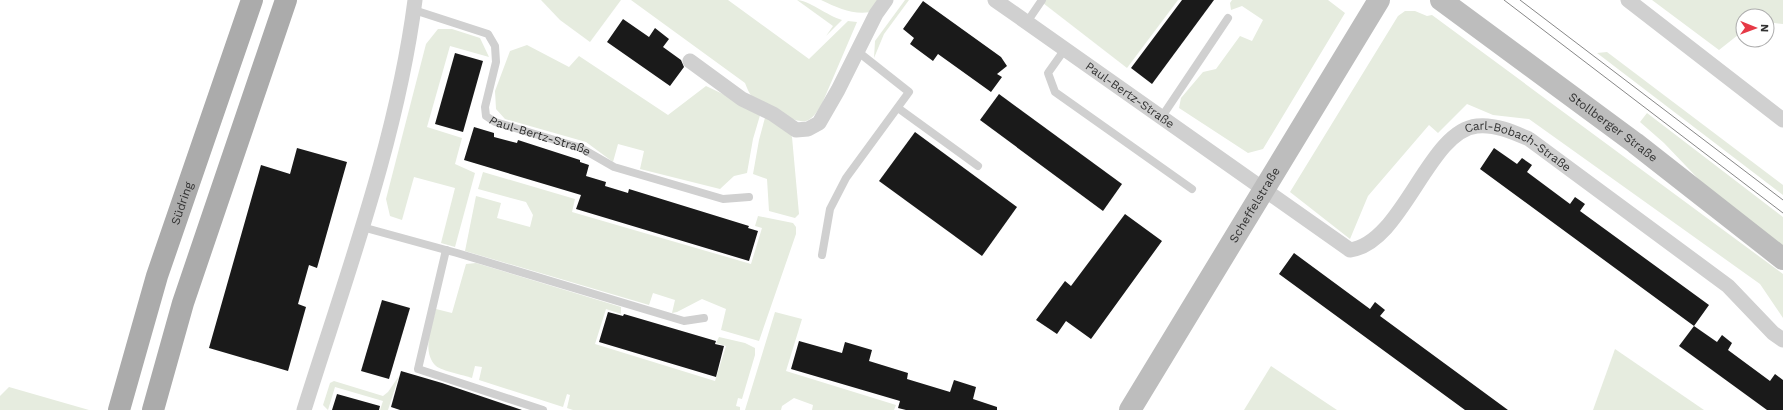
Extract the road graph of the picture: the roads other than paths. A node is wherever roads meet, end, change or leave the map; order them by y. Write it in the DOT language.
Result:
graph roads {
  1 [pos="252,0"];
  2 [pos="286,0"];
  3 [pos="886,0"];
  4 [pos="995,0"];
  5 [pos="1042,0"];
  6 [pos="1379,0"];
  7 [pos="1440,0"];
  8 [pos="1628,0"];
  9 [pos="415,5"];
  10 [pos="1228,18"];
  11 [pos="1027,22"];
  12 [pos="1065,49"];
  13 [pos="857,51"];
  14 [pos="690,61"];
  15 [pos="898,108"];
  16 [pos="1161,118"];
  17 [pos="1783,120"];
  18 [pos="978,166"];
  19 [pos="1192,189"];
  20 [pos="1264,191"];
  21 [pos="749,197"];
  22 [pos="362,227"];
  23 [pos="446,250"];
  24 [pos="822,255"];
  25 [pos="1783,259"];
  26 [pos="704,318"];
  27 [pos="1783,340"];
  28 [pos="119,410"];
  29 [pos="153,410"];
  30 [pos="304,410"];
  31 [pos="543,410"];
  32 [pos="1130,410"];
  1 -- 28 [label="main road, Südring"];
  2 -- 29 [label="main road"];
  3 -- 13 [label="street"];
  4 -- 11 [label="street, Paul-Bertz-Straße"];
  5 -- 11 [label="lane"];
  6 -- 20 [label="main road, Scheffelstraße"];
  7 -- 25 [label="main road, Stollberger Straße"];
  8 -- 17 [label="street"];
  9 -- 21 [label="lane, Paul-Bertz-Straße"];
  9 -- 22 [label="street, Paul-Bertz-Straße"];
  10 -- 16 [label="lane"];
  11 -- 12 [label="street, Paul-Bertz-Straße"];
  12 -- 16 [label="street, Paul-Bertz-Straße"];
  12 -- 19 [label="lane"];
  13 -- 14 [label="street"];
  13 -- 15 [label="lane"];
  15 -- 18 [label="lane"];
  15 -- 24 [label="lane"];
  16 -- 20 [label="street, Paul-Bertz-Straße"];
  20 -- 27 [label="street, Carl-Bobach-Straße"];
  20 -- 32 [label="main road, Scheffelstraße"];
  22 -- 23 [label="lane"];
  22 -- 30 [label="street, Paul-Bertz-Straße"];
  23 -- 26 [label="lane"];
  23 -- 31 [label="lane"];
}
